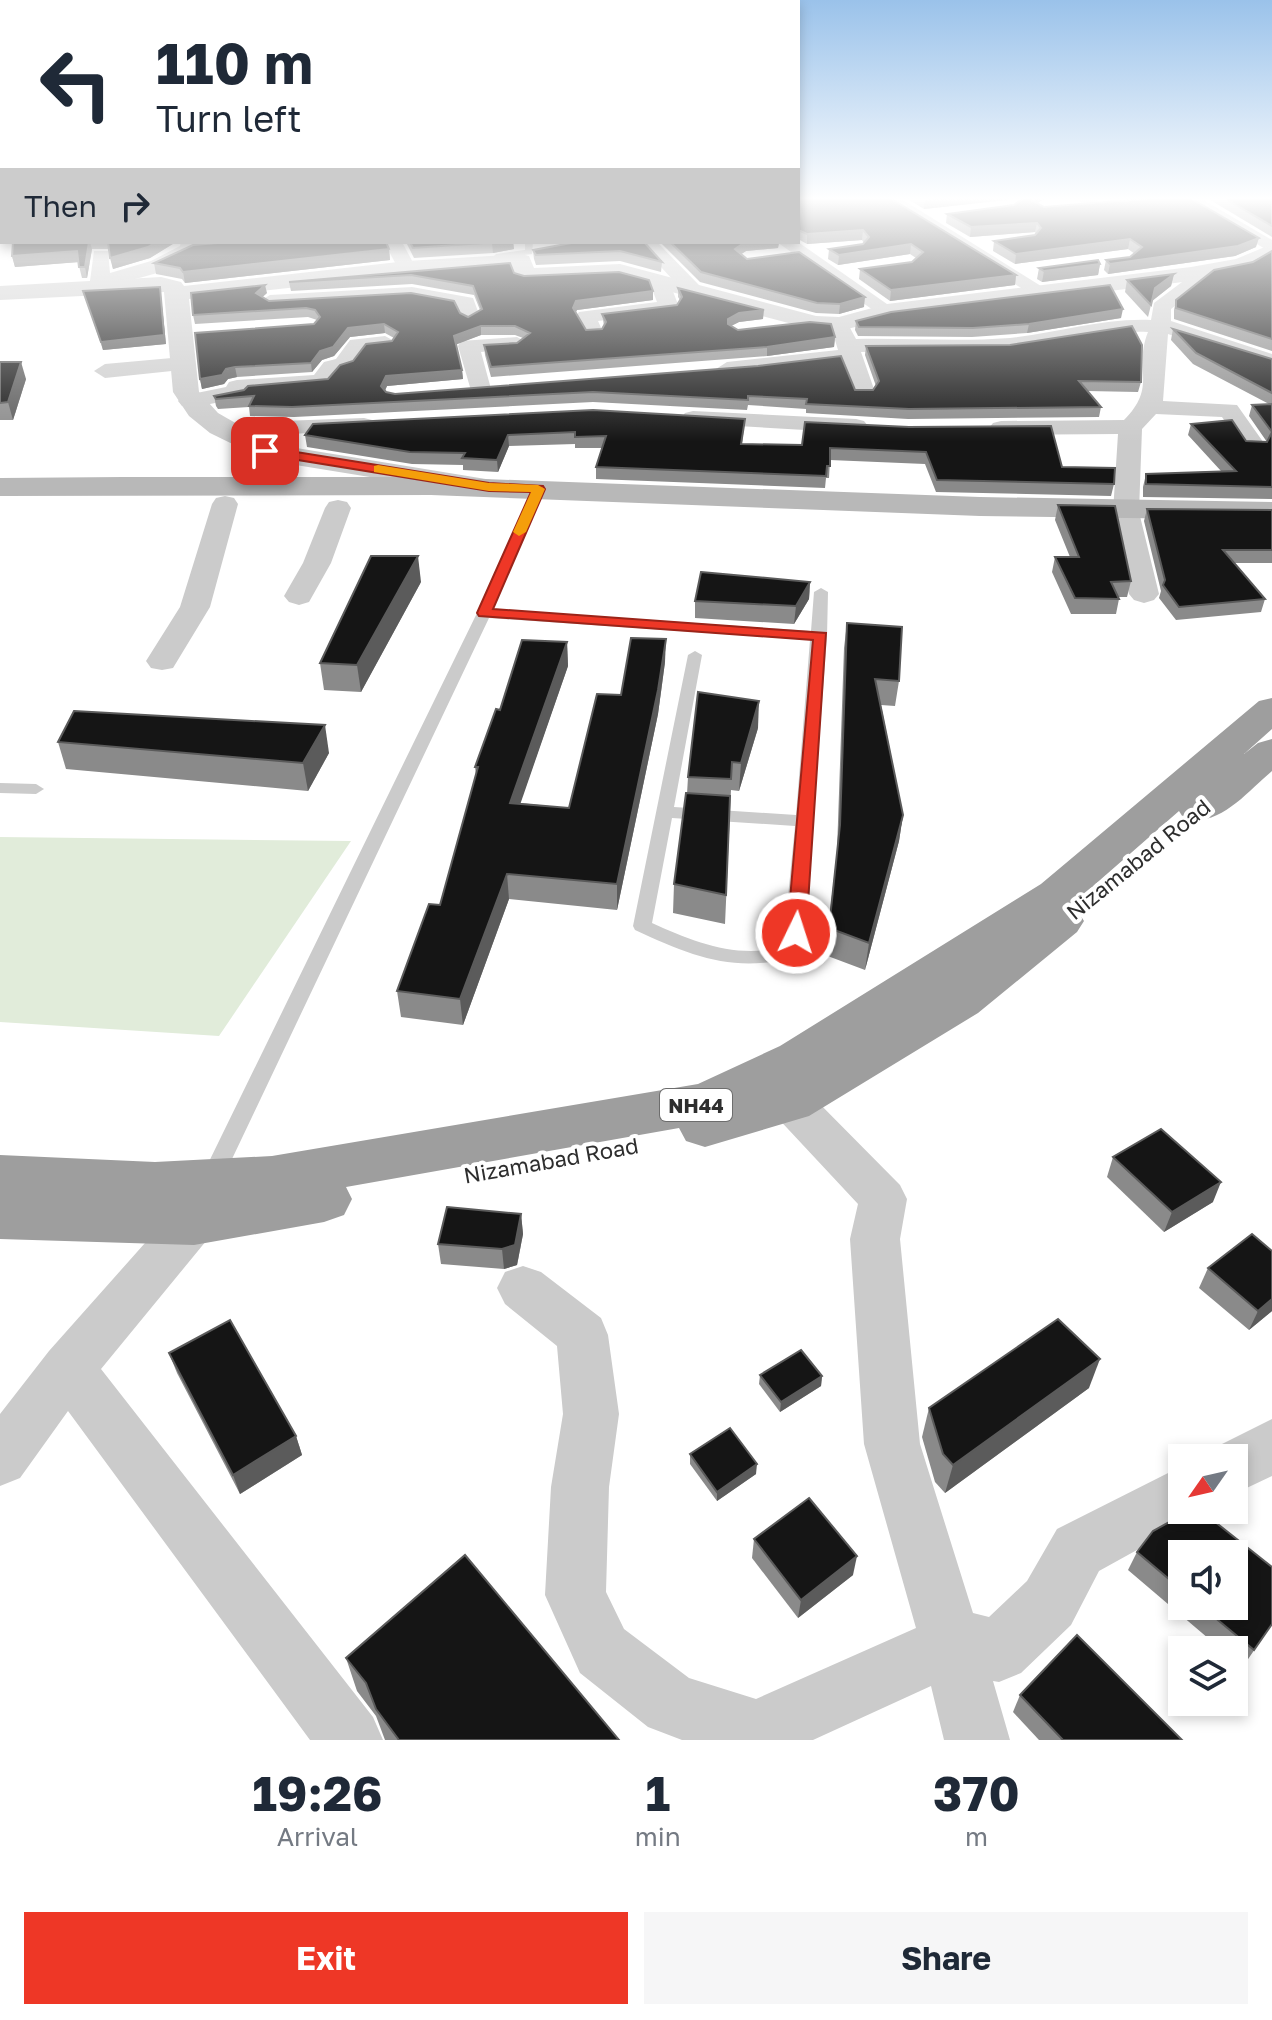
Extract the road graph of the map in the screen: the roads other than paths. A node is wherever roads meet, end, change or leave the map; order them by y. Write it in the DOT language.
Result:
graph roads {
  1 [pos="325,279"];
  2 [pos="652,279"];
  3 [pos="683,279"];
  4 [pos="842,279"];
  5 [pos="1037,279"];
  6 [pos="1060,279"];
  7 [pos="1199,279"];
  8 [pos="1040,280"];
  9 [pos="659,281"];
  10 [pos="305,282"];
  11 [pos="691,288"];
  12 [pos="0,293"];
  13 [pos="177,294"];
  14 [pos="270,301"];
  15 [pos="331,303"];
  16 [pos="887,311"];
  17 [pos="470,317"];
  18 [pos="1227,320"];
  19 [pos="815,323"];
  20 [pos="840,324"];
  21 [pos="1161,327"];
  22 [pos="756,330"];
  23 [pos="593,332"];
  24 [pos="1193,333"];
  25 [pos="385,342"];
  26 [pos="517,343"];
  27 [pos="1263,344"];
  28 [pos="850,350"];
  29 [pos="1272,361"];
  30 [pos="183,364"];
  31 [pos="105,371"];
  32 [pos="705,371"];
  33 [pos="508,386"];
  34 [pos="480,389"];
  35 [pos="452,390"];
  36 [pos="864,392"];
  37 [pos="190,401"];
  38 [pos="1150,407"];
  39 [pos="672,417"];
  40 [pos="391,424"];
  41 [pos="877,427"];
  42 [pos="1130,427"];
  43 [pos="971,429"];
  44 [pos="227,430"];
  45 [pos="1254,446"];
  46 [pos="0,487"];
  47 [pos="489,487"];
  48 [pos="538,489"];
  49 [pos="225,504"];
  50 [pos="338,508"];
  51 [pos="1272,511"];
  52 [pos="1126,512"];
  53 [pos="821,592"];
  54 [pos="1144,594"];
  55 [pos="299,596"];
  56 [pos="484,613"];
  57 [pos="820,636"];
  58 [pos="695,655"];
  59 [pos="162,661"];
  60 [pos="1272,709"];
  61 [pos="1272,751"];
  62 [pos="0,788"];
  63 [pos="36,789"];
  64 [pos="666,812"];
  65 [pos="803,821"];
  66 [pos="790,1102"];
  67 [pos="0,1177"];
  68 [pos="203,1200"];
  69 [pos="0,1216"];
  70 [pos="523,1288"];
  71 [pos="68,1368"];
  72 [pos="1272,1446"];
  73 [pos="0,1459"];
  74 [pos="1248,1459"];
  75 [pos="1168,1502"];
  76 [pos="952,1644"];
  77 [pos="350,1740"];
  78 [pos="977,1740"];
  1 -- 10 [label="street"];
  2 -- 9 [label="street"];
  3 -- 11 [label="street"];
  4 -- 16 [label="street"];
  5 -- 8 [label="street"];
  6 -- 8 [label="street"];
  7 -- 21 [label="street"];
  8 -- 16 [label="street"];
  9 -- 11 [label="street"];
  9 -- 23 [label="street"];
  10 -- 13 [label="street"];
  10 -- 15 [label="street"];
  11 -- 19 [label="street"];
  12 -- 13 [label="street"];
  13 -- 30 [label="street"];
  14 -- 15 [label="street"];
  15 -- 17 [label="street"];
  16 -- 20 [label="street"];
  18 -- 24 [label="street"];
  19 -- 20 [label="street"];
  19 -- 22 [label="street"];
  20 -- 28 [label="street"];
  21 -- 24 [label="street"];
  21 -- 28 [label="street"];
  21 -- 38 [label="street"];
  24 -- 27 [label="street"];
  25 -- 37 [label="street"];
  26 -- 34 [label="street"];
  27 -- 29 [label="street"];
  28 -- 32 [label="street"];
  28 -- 36 [label="street"];
  30 -- 31 [label="street"];
  30 -- 37 [label="street"];
  33 -- 34 [label="street"];
  34 -- 35 [label="street"];
  37 -- 44 [label="street"];
  38 -- 42 [label="street"];
  38 -- 45 [label="street"];
  39 -- 41 [label="street"];
  40 -- 44 [label="street"];
  42 -- 43 [label="street"];
  42 -- 52 [label="street"];
  44 -- 47 [label="street"];
  46 -- 47 [label="main road"];
  47 -- 48 [label="main road"];
  48 -- 52 [label="main road"];
  48 -- 56 [label="lane"];
  49 -- 59 [label="street"];
  50 -- 55 [label="street"];
  51 -- 52 [label="main road"];
  52 -- 54 [label="street"];
  53 -- 57 [label="lane"];
  56 -- 57 [label="lane"];
  56 -- 68 [label="lane"];
  57 -- 65 [label="lane"];
  58 -- 64 [label="lane"];
  60 -- 68 [label="highway, NH44"];
  61 -- 66 [label="highway, Nizamabad Road / NH44"];
  62 -- 63 [label="lane"];
  64 -- 65 [label="lane"];
  64 -- 65 [label="lane"];
  66 -- 68 [label="highway, Nizamabad Road / NH44"];
  66 -- 76 [label="street"];
  67 -- 68 [label="highway, NH44"];
  68 -- 69 [label="highway, Nizamabad Road / NH44"];
  68 -- 71 [label="street"];
  70 -- 76 [label="street"];
  71 -- 73 [label="street"];
  71 -- 77 [label="street"];
  72 -- 74 [label="street"];
  75 -- 76 [label="street"];
  76 -- 78 [label="street"];
}
